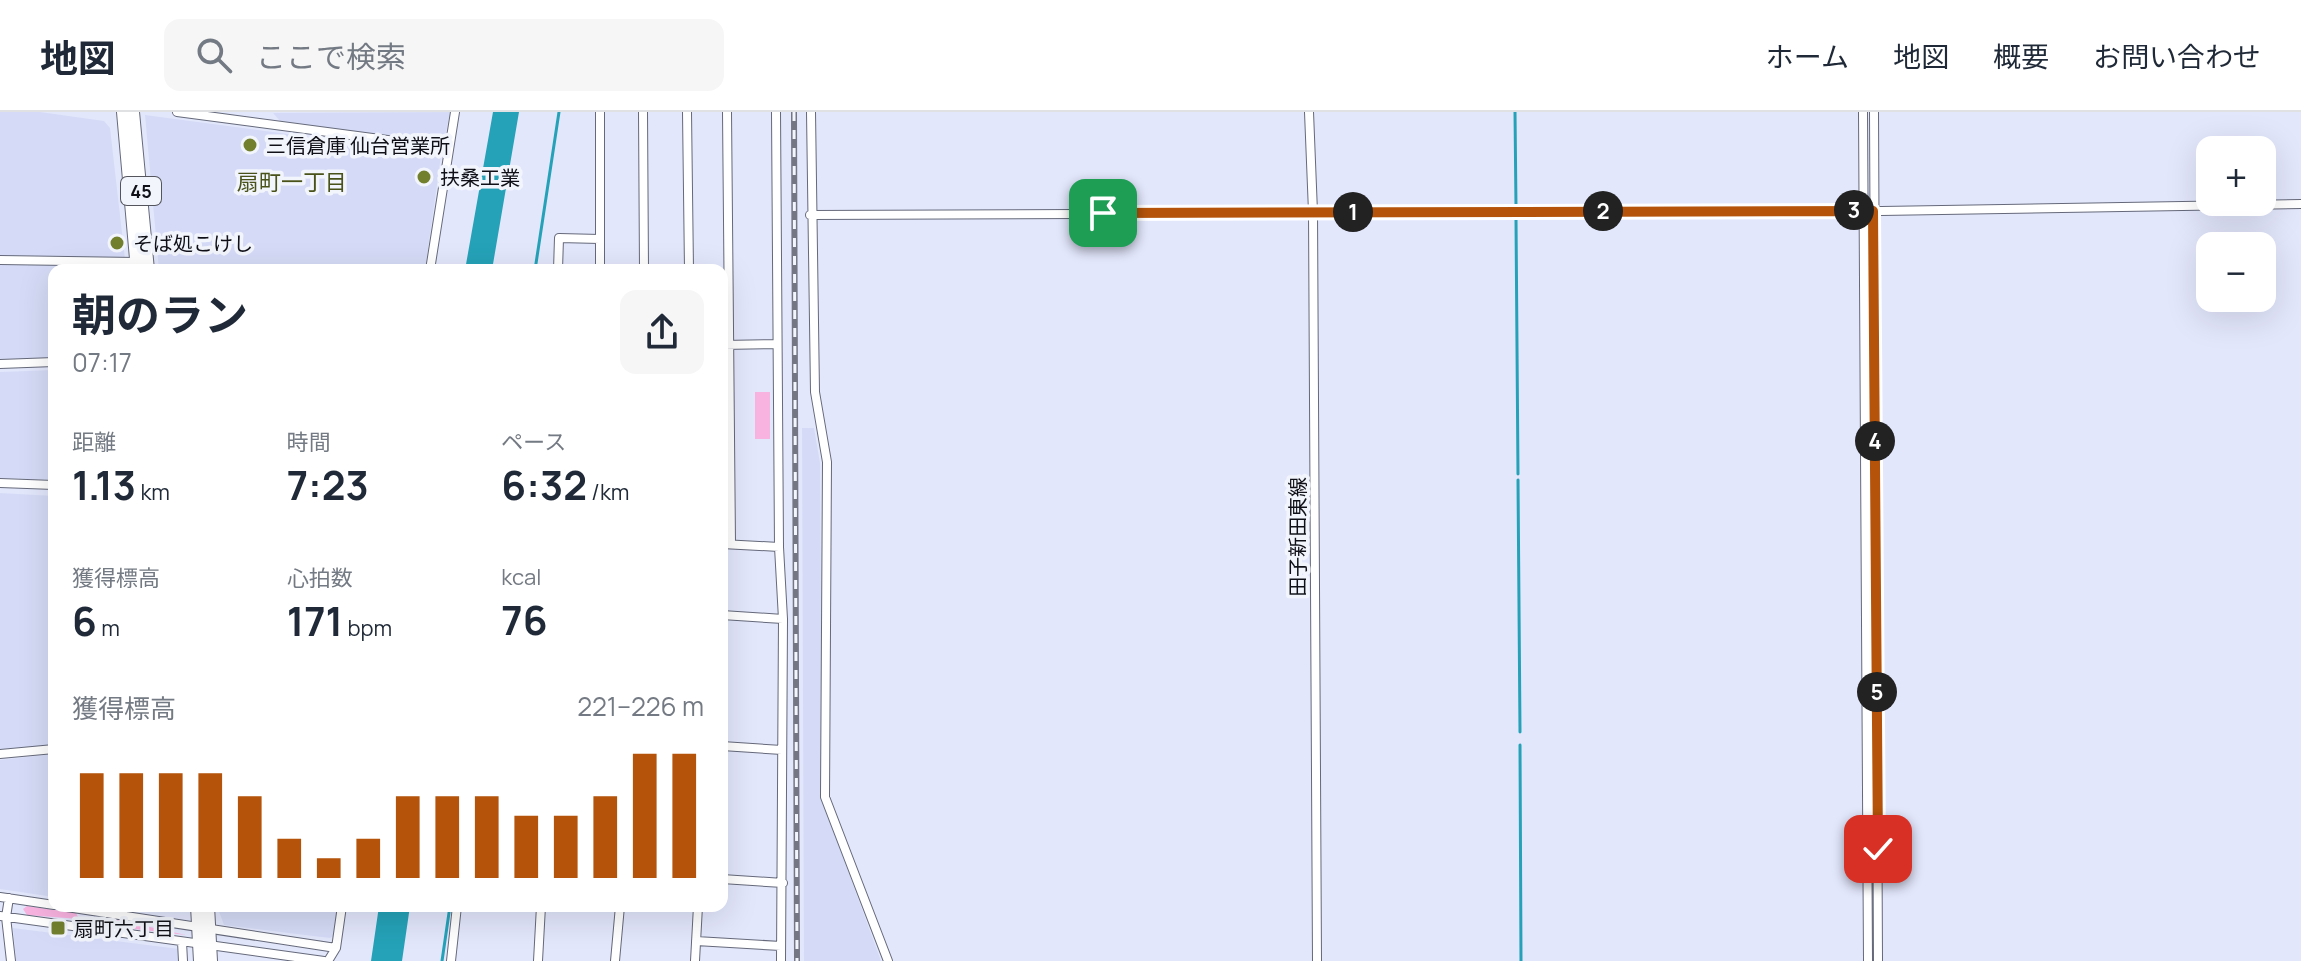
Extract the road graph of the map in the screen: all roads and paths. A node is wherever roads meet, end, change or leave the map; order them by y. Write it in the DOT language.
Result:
graph roads {
  1 [pos="122,112"];
  2 [pos="133,112"];
  3 [pos="177,112"];
  4 [pos="455,112"];
  5 [pos="600,112"];
  6 [pos="643,112"];
  7 [pos="687,112"];
  8 [pos="727,112"];
  9 [pos="776,112"];
  10 [pos="811,112"];
  11 [pos="1309,112"];
  12 [pos="1863,112"];
  13 [pos="1874,112"];
  14 [pos="265,117"];
  15 [pos="448,148"];
  16 [pos="2301,204"];
  17 [pos="1869,211"];
  18 [pos="1313,212"];
  19 [pos="810,215"];
  20 [pos="600,239"];
  21 [pos="0,260"];
  22 [pos="91,264"];
  23 [pos="136,264"];
  24 [pos="147,264"];
  25 [pos="431,264"];
  26 [pos="558,264"];
  27 [pos="600,264"];
  28 [pos="644,264"];
  29 [pos="689,264"];
  30 [pos="726,264"];
  31 [pos="776,344"];
  32 [pos="728,345"];
  33 [pos="48,362"];
  34 [pos="0,364"];
  35 [pos="0,483"];
  36 [pos="48,485"];
  37 [pos="728,544"];
  38 [pos="779,547"];
  39 [pos="728,615"];
  40 [pos="783,619"];
  41 [pos="728,746"];
  42 [pos="48,750"];
  43 [pos="782,750"];
  44 [pos="0,754"];
  45 [pos="728,879"];
  46 [pos="783,883"];
  47 [pos="4,897"];
  48 [pos="48,904"];
  49 [pos="95,912"];
  50 [pos="199,912"];
  51 [pos="207,912"];
  52 [pos="341,912"];
  53 [pos="456,912"];
  54 [pos="541,912"];
  55 [pos="619,912"];
  56 [pos="698,912"];
  57 [pos="3,916"];
  58 [pos="204,929"];
  59 [pos="696,941"];
  60 [pos="182,942"];
  61 [pos="205,944"];
  62 [pos="781,946"];
  63 [pos="336,948"];
  64 [pos="11,961"];
  65 [pos="183,961"];
  66 [pos="200,961"];
  67 [pos="211,961"];
  68 [pos="326,961"];
  69 [pos="451,961"];
  70 [pos="538,961"];
  71 [pos="615,961"];
  72 [pos="695,961"];
  73 [pos="781,961"];
  74 [pos="888,961"];
  75 [pos="1317,961"];
  76 [pos="1868,961"];
  77 [pos="1878,961"];
  1 -- 23 [label="highway, 45"];
  2 -- 24 [label="highway, 45"];
  3 -- 14 [label="street"];
  4 -- 15 [label="street"];
  5 -- 20 [label="street"];
  6 -- 28 [label="street"];
  7 -- 29 [label="street"];
  8 -- 30 [label="street"];
  9 -- 31 [label="street"];
  10 -- 19 [label="street"];
  11 -- 18 [label="street, 田子新田東線"];
  12 -- 17 [label="street"];
  13 -- 17 [label="street"];
  14 -- 15 [label="street"];
  15 -- 25 [label="street"];
  16 -- 17 [label="street"];
  17 -- 18 [label="street"];
  17 -- 76 [label="street"];
  17 -- 77 [label="street"];
  18 -- 19 [label="street"];
  18 -- 75 [label="street, 田子新田東線"];
  19 -- 74 [label="street"];
  20 -- 26 [label="street"];
  20 -- 27 [label="street"];
  21 -- 22 [label="street"];
  31 -- 32 [label="street"];
  31 -- 38 [label="street"];
  33 -- 34 [label="street"];
  35 -- 36 [label="street"];
  37 -- 38 [label="street"];
  38 -- 40 [label="street"];
  39 -- 40 [label="street"];
  40 -- 43 [label="street"];
  41 -- 43 [label="street"];
  42 -- 44 [label="street"];
  43 -- 46 [label="street"];
  45 -- 46 [label="street"];
  46 -- 62 [label="street"];
  47 -- 48 [label="street"];
  47 -- 57 [label="street"];
  49 -- 58 [label="street"];
  50 -- 58 [label="highway"];
  51 -- 58 [label="highway"];
  52 -- 63 [label="street"];
  53 -- 69 [label="street"];
  54 -- 70 [label="street"];
  55 -- 71 [label="street"];
  56 -- 59 [label="street"];
  57 -- 60 [label="street"];
  57 -- 64 [label="street"];
  58 -- 61 [label="highway"];
  58 -- 63 [label="street"];
  59 -- 62 [label="street"];
  59 -- 72 [label="street"];
  60 -- 61 [label="street"];
  60 -- 65 [label="street"];
  61 -- 66 [label="highway"];
  61 -- 67 [label="highway"];
  61 -- 68 [label="street"];
  62 -- 73 [label="street"];
  63 -- 68 [label="street"];
}
